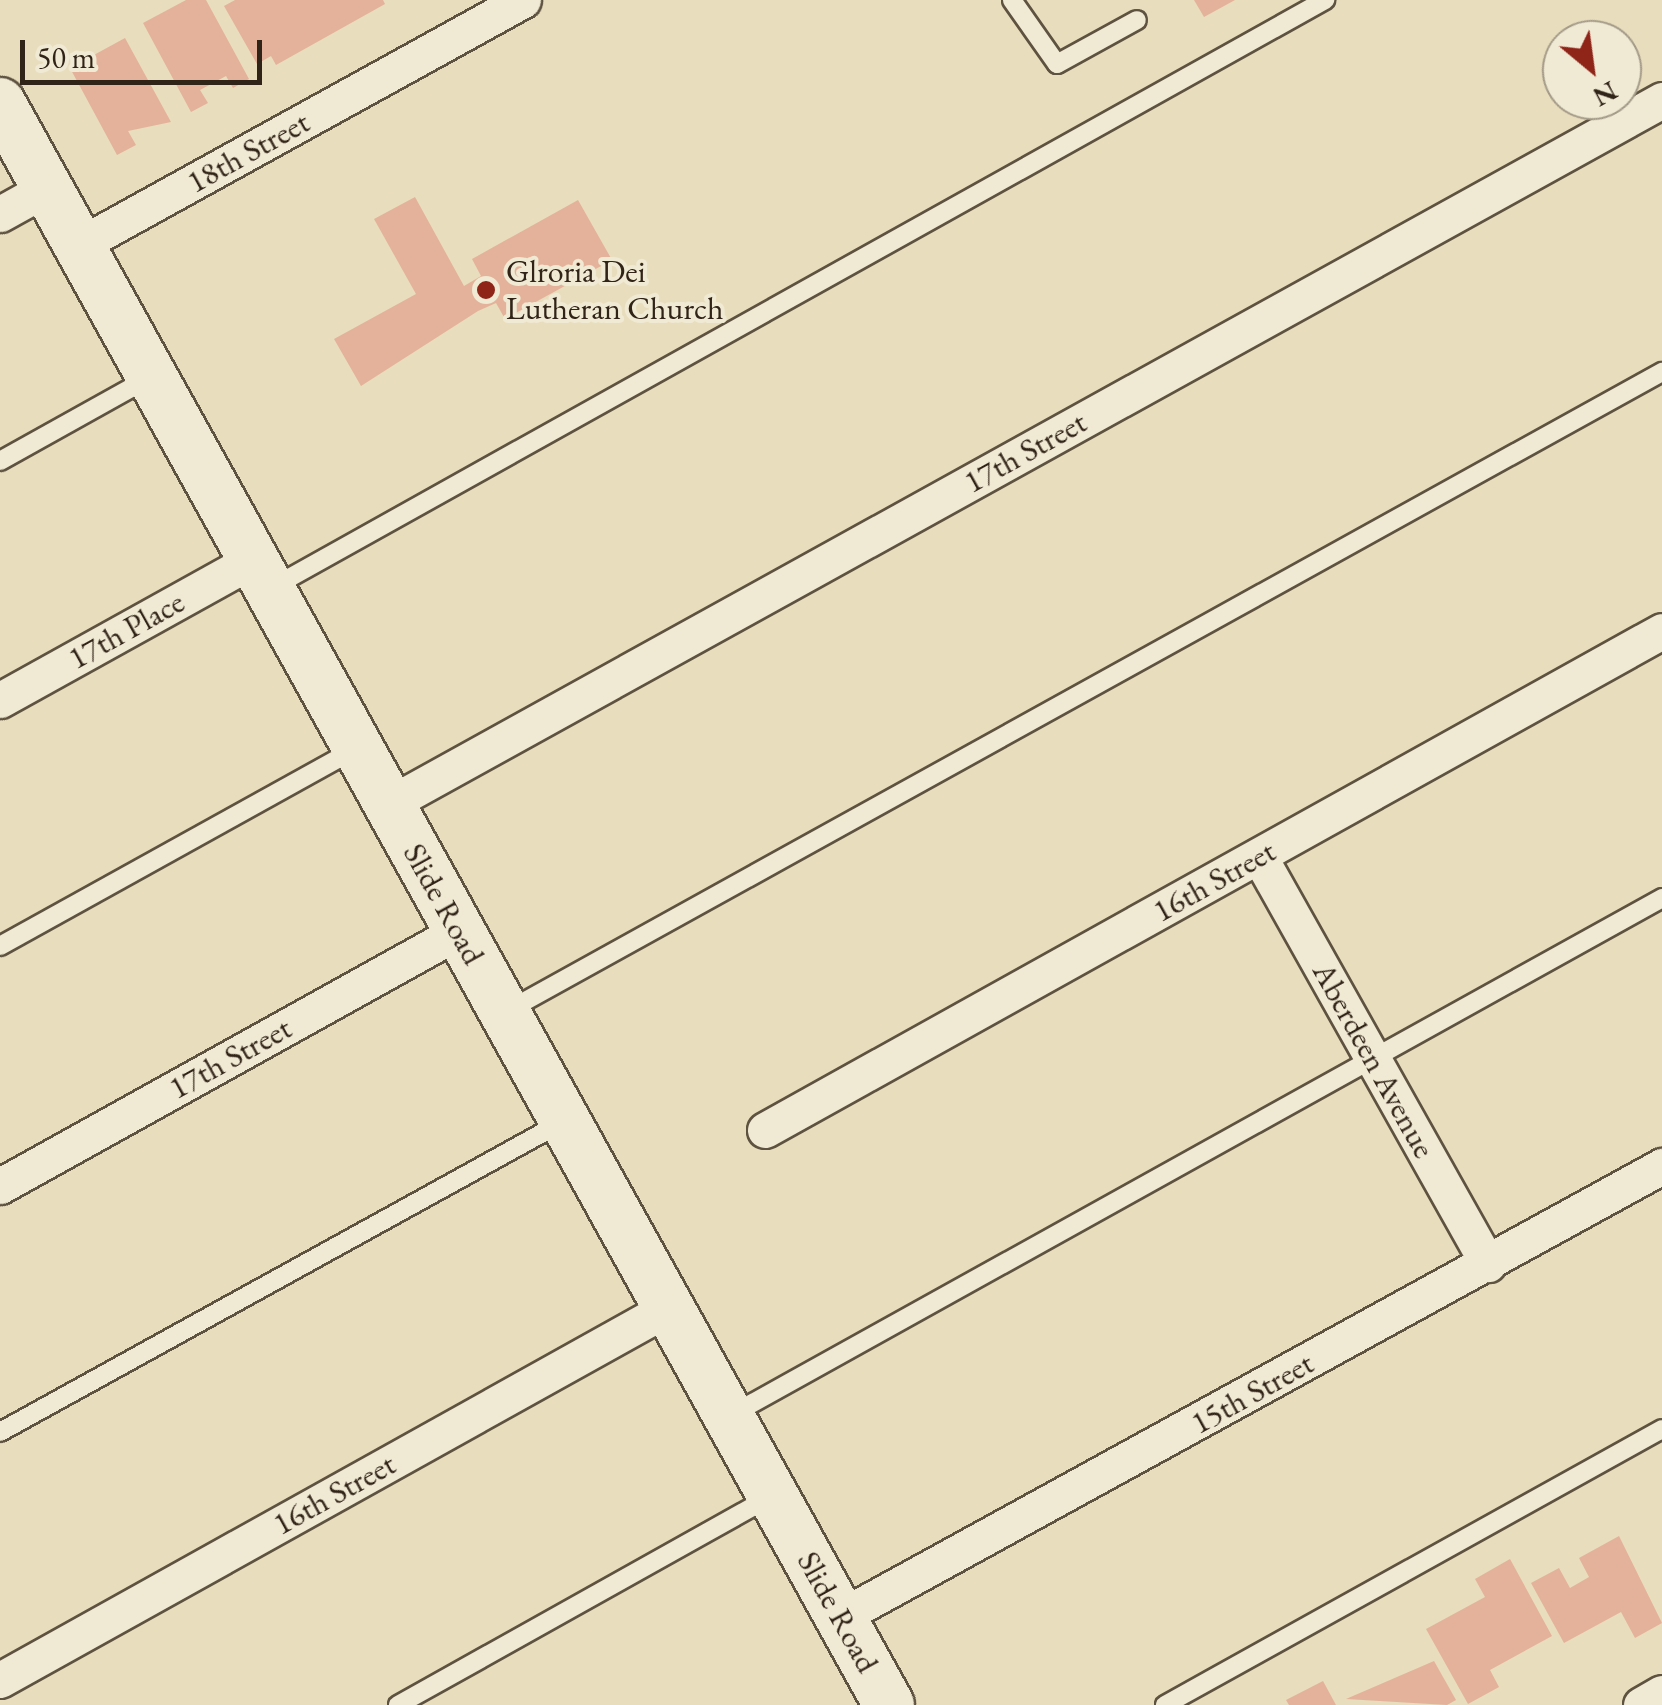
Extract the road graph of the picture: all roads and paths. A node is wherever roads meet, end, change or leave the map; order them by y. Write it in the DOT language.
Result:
graph roads {
  1 [pos="523,0"];
  2 [pos="1012,0"];
  3 [pos="1325,0"];
  4 [pos="1138,20"];
  5 [pos="1662,100"];
  6 [pos="0,103"];
  7 [pos="47,188"];
  8 [pos="0,214"];
  9 [pos="78,245"];
  10 [pos="1662,372"];
  11 [pos="152,377"];
  12 [pos="0,461"];
  13 [pos="261,574"];
  14 [pos="1662,632"];
  15 [pos="0,700"];
  16 [pos="358,748"];
  17 [pos="389,804"];
  18 [pos="1259,856"];
  19 [pos="1662,898"];
  20 [pos="459,931"];
  21 [pos="0,946"];
  22 [pos="504,1012"];
  23 [pos="1373,1058"];
  24 [pos="565,1121"];
  25 [pos="765,1130"];
  26 [pos="1662,1166"];
  27 [pos="0,1186"];
  28 [pos="1488,1264"];
  29 [pos="668,1308"];
  30 [pos="729,1416"];
  31 [pos="1662,1429"];
  32 [pos="0,1432"];
  33 [pos="773,1496"];
  34 [pos="840,1617"];
  35 [pos="0,1680"];
  36 [pos="1662,1693"];
  37 [pos="398,1705"];
  38 [pos="889,1705"];
  39 [pos="1165,1705"];
  40 [pos="1641,1705"];
  1 -- 9 [label="street, 18th Street"];
  2 -- 4 [label="lane"];
  3 -- 13 [label="lane"];
  5 -- 17 [label="street, 17th Street"];
  6 -- 7 [label="main road, Slide Road"];
  7 -- 8 [label="street"];
  7 -- 9 [label="main road, Slide Road"];
  9 -- 11 [label="main road, Slide Road"];
  10 -- 22 [label="lane"];
  11 -- 12 [label="lane"];
  11 -- 13 [label="main road, Slide Road"];
  13 -- 15 [label="street, 17th Place"];
  13 -- 16 [label="main road, Slide Road"];
  14 -- 18 [label="street, 16th Street"];
  16 -- 17 [label="main road, Slide Road"];
  16 -- 21 [label="lane"];
  17 -- 20 [label="main road, Slide Road"];
  18 -- 23 [label="street, Aberdeen Avenue"];
  18 -- 25 [label="street, 16th Street"];
  19 -- 23 [label="lane"];
  20 -- 22 [label="main road, Slide Road"];
  20 -- 27 [label="street, 17th Street"];
  22 -- 24 [label="main road, Slide Road"];
  23 -- 28 [label="street, Aberdeen Avenue"];
  23 -- 30 [label="lane"];
  24 -- 29 [label="main road, Slide Road"];
  24 -- 32 [label="lane"];
  26 -- 28 [label="street, 15th Street"];
  28 -- 34 [label="street, 15th Street"];
  29 -- 30 [label="main road, Slide Road"];
  29 -- 35 [label="street, 16th Street"];
  30 -- 33 [label="main road, Slide Road"];
  31 -- 39 [label="lane"];
  33 -- 34 [label="main road, Slide Road"];
  33 -- 37 [label="lane"];
  34 -- 38 [label="main road, Slide Road"];
  36 -- 40 [label="street"];
}
